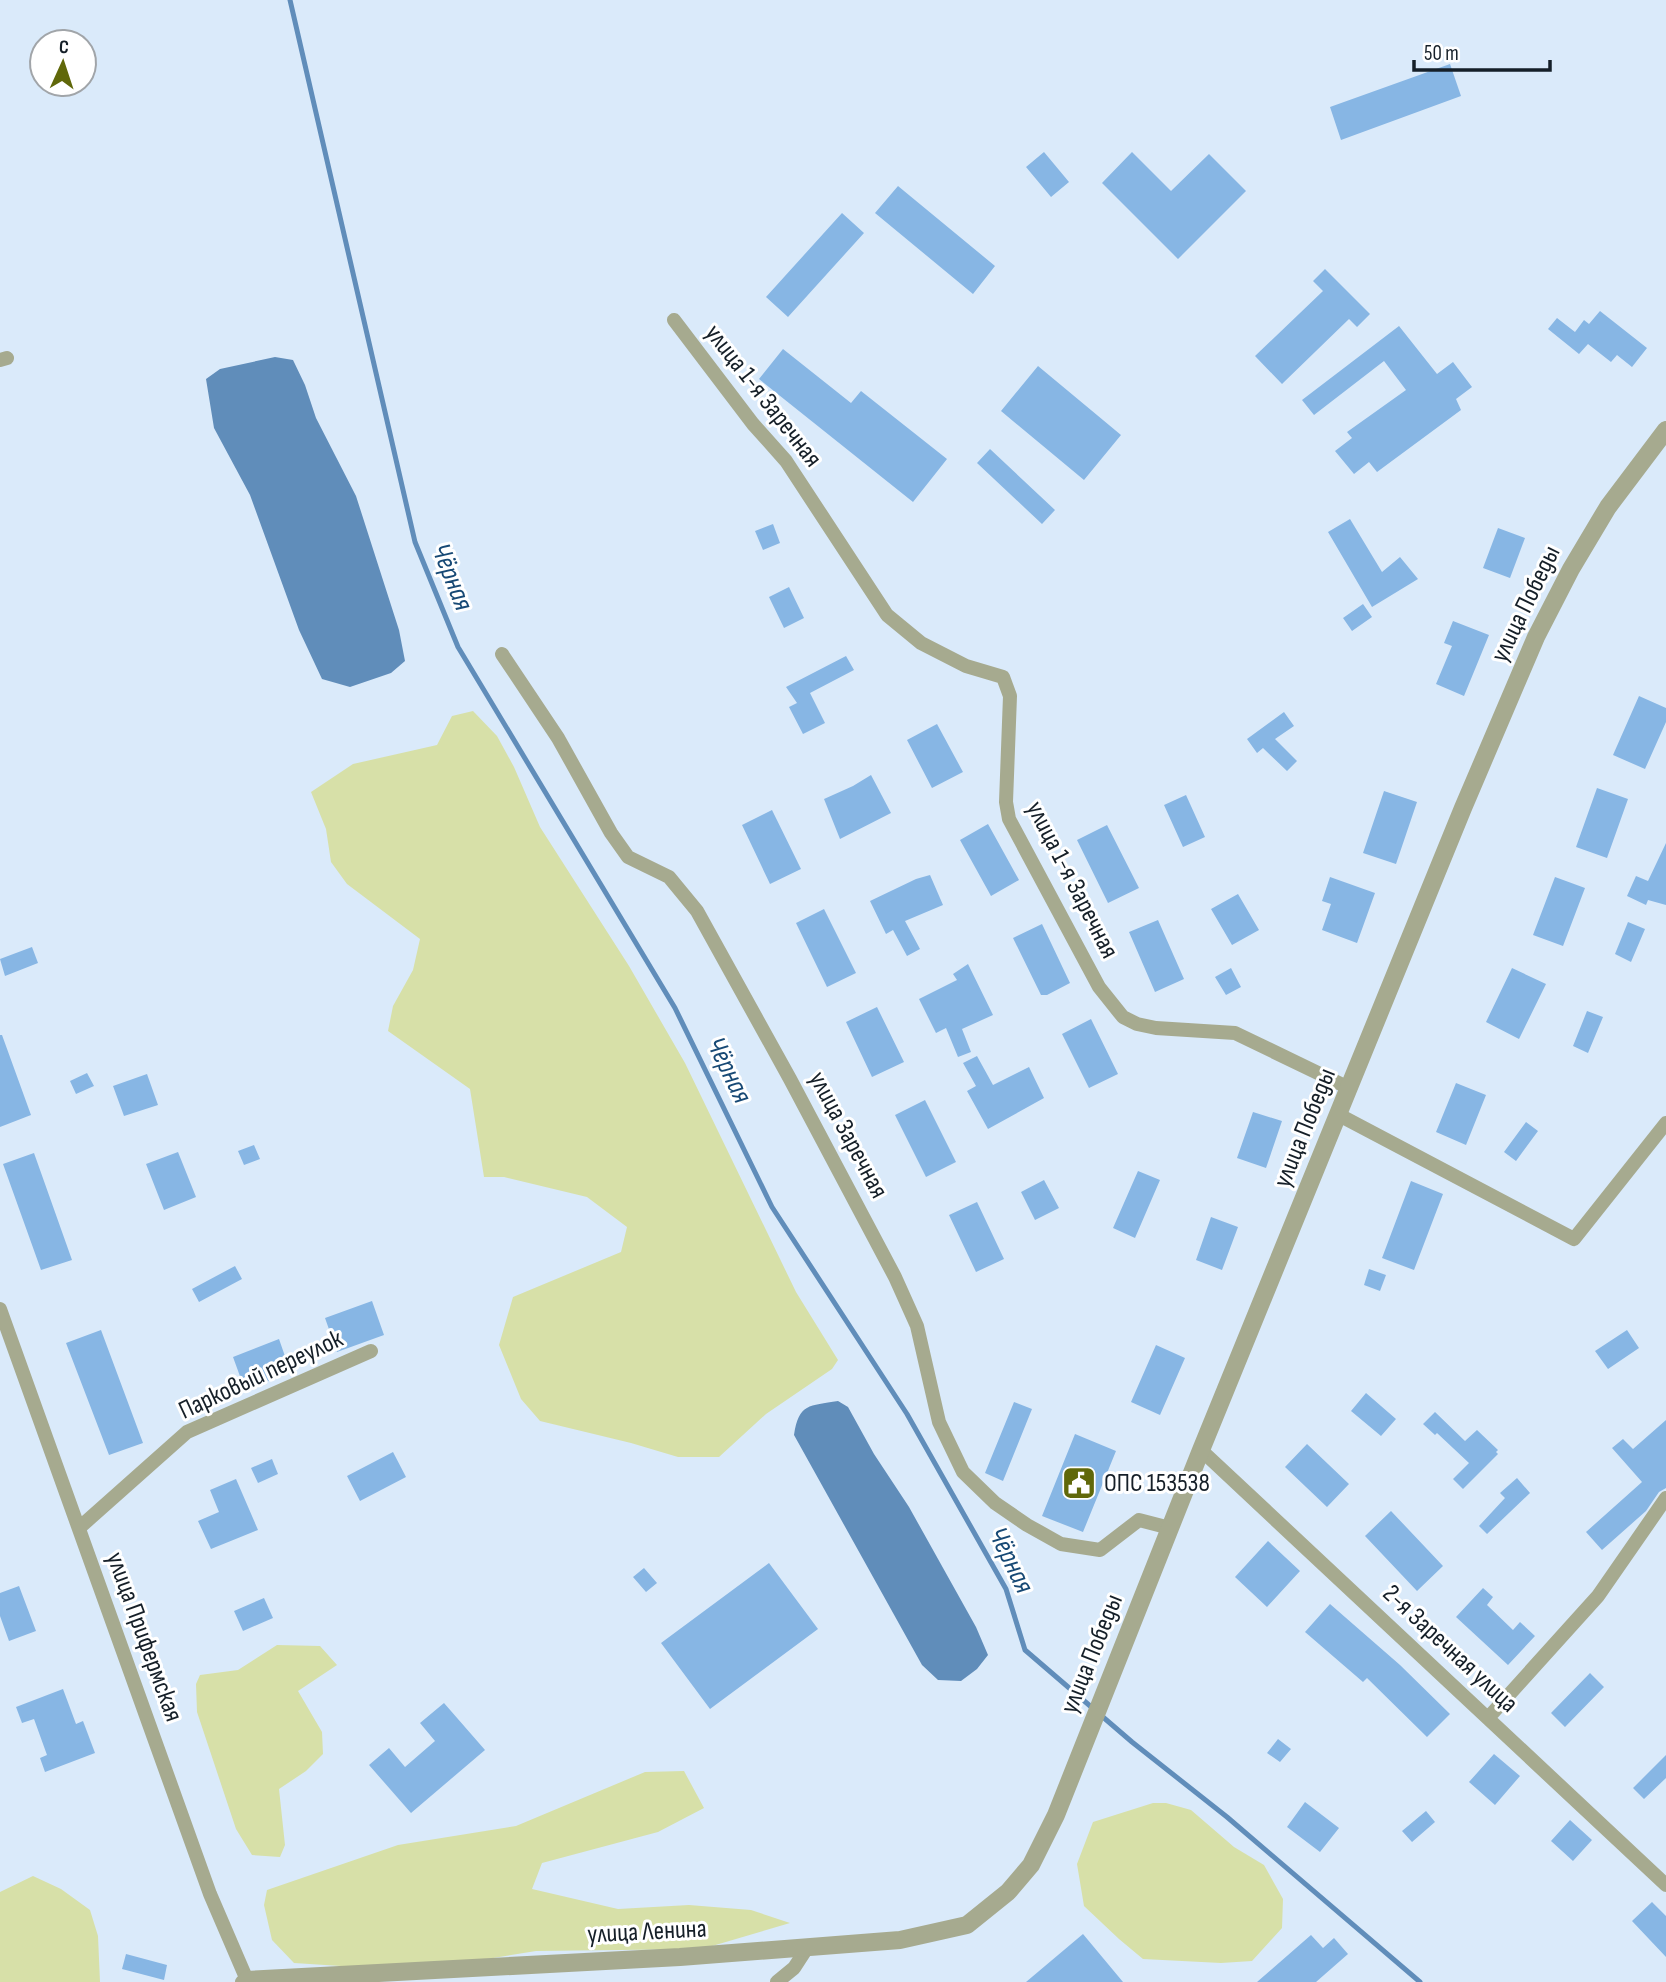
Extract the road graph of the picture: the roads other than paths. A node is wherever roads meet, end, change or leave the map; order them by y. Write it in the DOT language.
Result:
graph roads {
  1 [pos="674,320"];
  2 [pos="1666,430"];
  3 [pos="502,654"];
  4 [pos="1349,1088"];
  5 [pos="1339,1115"];
  6 [pos="1666,1123"];
  7 [pos="0,1309"];
  8 [pos="371,1351"];
  9 [pos="1201,1450"];
  10 [pos="1666,1498"];
  11 [pos="79,1528"];
  12 [pos="1170,1528"];
  13 [pos="1488,1718"];
  14 [pos="1031,1865"];
  15 [pos="1666,1885"];
  16 [pos="807,1948"];
  17 [pos="244,1981"];
  18 [pos="777,1982"];
  1 -- 4 [label="street, улица 1-я Заречная"];
  2 -- 4 [label="street, улица Победы"];
  3 -- 12 [label="street, улица Заречная"];
  4 -- 5 [label="street, улица Победы"];
  5 -- 6 [label="street"];
  5 -- 9 [label="street, улица Победы"];
  7 -- 11 [label="street, улица Прифермская"];
  8 -- 11 [label="street, Парковый переулок"];
  9 -- 12 [label="street, улица Победы"];
  9 -- 13 [label="street, 2-я Заречная улица"];
  10 -- 13 [label="street"];
  11 -- 17 [label="street, улица Прифермская"];
  12 -- 14 [label="street, улица Победы"];
  13 -- 15 [label="street, 2-я Заречная улица"];
  14 -- 16 [label="street, улица Ленина"];
  16 -- 17 [label="street, улица Ленина"];
  16 -- 18 [label="street"];
}
